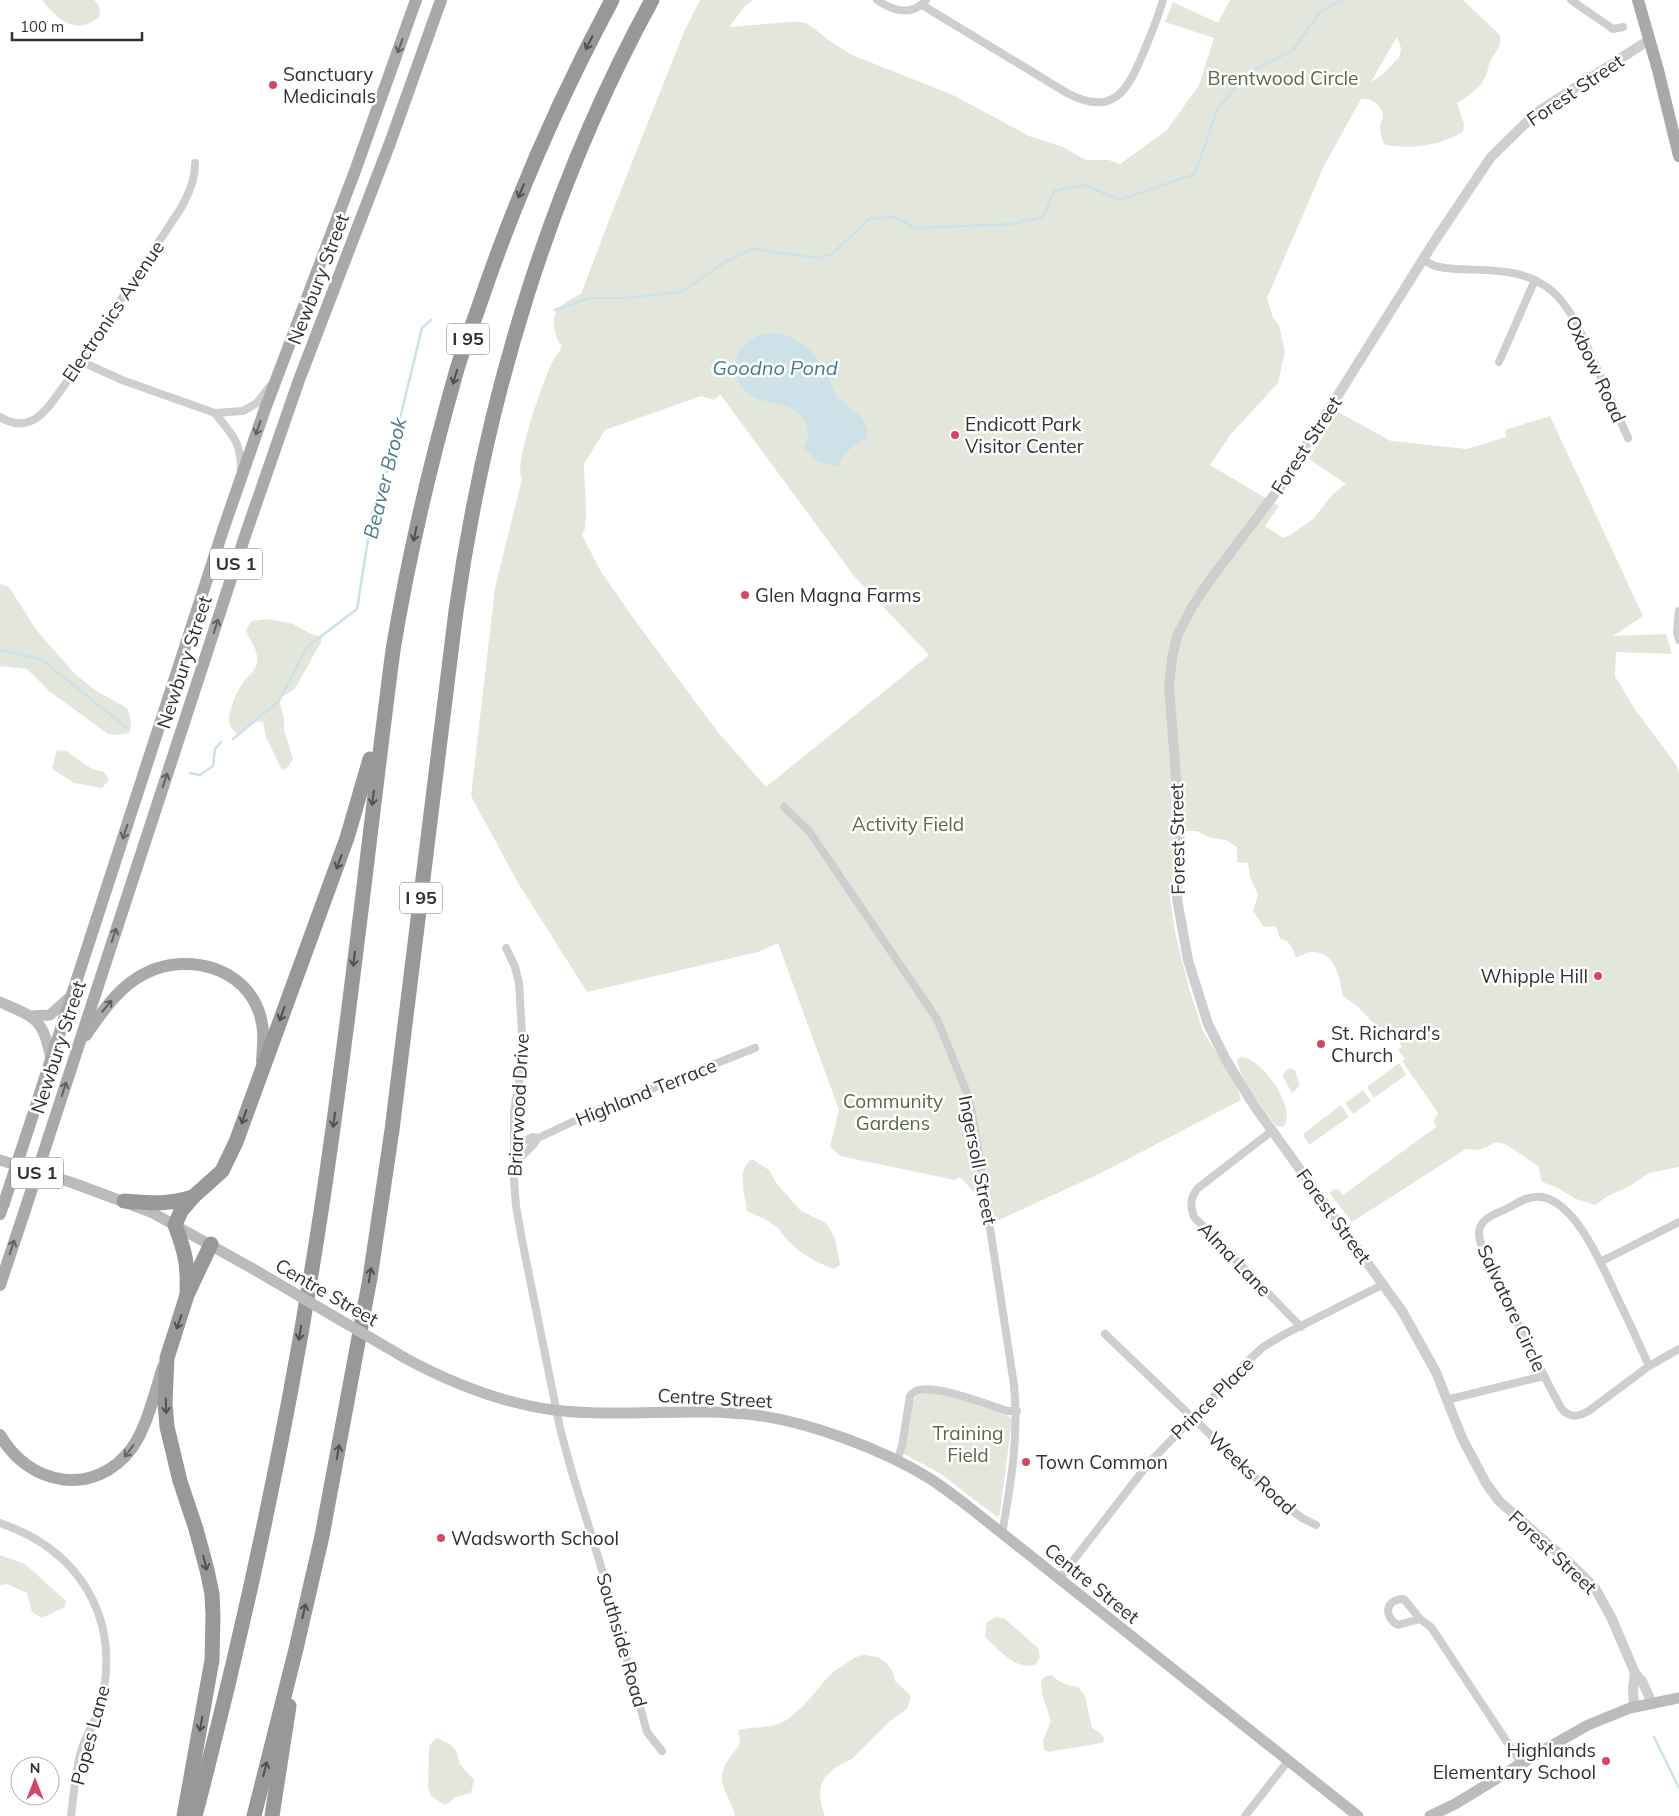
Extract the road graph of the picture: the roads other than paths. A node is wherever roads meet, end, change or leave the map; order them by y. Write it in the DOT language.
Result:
graph roads {
  1 [pos="416,0"];
  2 [pos="441,0"];
  3 [pos="612,0"];
  4 [pos="652,0"];
  5 [pos="877,0"];
  6 [pos="1163,0"];
  7 [pos="1571,0"];
  8 [pos="1638,0"];
  9 [pos="924,2"];
  10 [pos="1623,27"];
  11 [pos="1650,40"];
  12 [pos="1677,133"];
  13 [pos="1679,156"];
  14 [pos="195,163"];
  15 [pos="1423,260"];
  16 [pos="1535,280"];
  17 [pos="80,361"];
  18 [pos="1500,362"];
  19 [pos="276,380"];
  20 [pos="215,413"];
  21 [pos="0,417"];
  22 [pos="1628,438"];
  23 [pos="240,480"];
  24 [pos="1679,611"];
  25 [pos="1679,640"];
  26 [pos="386,698"];
  27 [pos="784,807"];
  28 [pos="506,948"];
  29 [pos="71,996"];
  30 [pos="0,1002"];
  31 [pos="31,1016"];
  32 [pos="78,1046"];
  33 [pos="755,1048"];
  34 [pos="51,1059"];
  35 [pos="261,1071"];
  36 [pos="1272,1131"];
  37 [pos="538,1138"];
  38 [pos="515,1145"];
  39 [pos="0,1160"];
  40 [pos="515,1163"];
  41 [pos="193,1196"];
  42 [pos="124,1201"];
  43 [pos="2,1208"];
  44 [pos="1679,1222"];
  45 [pos="175,1225"];
  46 [pos="211,1244"];
  47 [pos="1600,1262"];
  48 [pos="1384,1284"];
  49 [pos="0,1285"];
  50 [pos="188,1296"];
  51 [pos="1301,1327"];
  52 [pos="1105,1334"];
  53 [pos="1679,1348"];
  54 [pos="166,1358"];
  55 [pos="1650,1366"];
  56 [pos="1544,1376"];
  57 [pos="1446,1400"];
  58 [pos="556,1410"];
  59 [pos="1017,1411"];
  60 [pos="1193,1417"];
  61 [pos="0,1435"];
  62 [pos="896,1461"];
  63 [pos="0,1523"];
  64 [pos="1316,1525"];
  65 [pos="1002,1534"];
  66 [pos="1059,1579"];
  67 [pos="1420,1619"];
  68 [pos="296,1649"];
  69 [pos="1635,1673"];
  70 [pos="1679,1698"];
  71 [pos="1652,1703"];
  72 [pos="1634,1707"];
  73 [pos="662,1751"];
  74 [pos="1288,1761"];
  75 [pos="1521,1763"];
  76 [pos="71,1816"];
  77 [pos="184,1816"];
  78 [pos="194,1816"];
  79 [pos="254,1816"];
  80 [pos="272,1816"];
  81 [pos="1245,1816"];
  82 [pos="1358,1816"];
  83 [pos="1430,1816"];
  1 -- 19 [label="main road, Newbury Street / US 1, one-way"];
  32 -- 2 [label="main road, Newbury Street / US 1, one-way"];
  3 -- 26 [label="highway, I 95, one-way"];
  68 -- 4 [label="highway, I 95, one-way"];
  5 -- 9 [label="street"];
  6 -- 9 [label="street"];
  7 -- 10 [label="street"];
  8 -- 11 [label="main road"];
  11 -- 12 [label="main road"];
  11 -- 15 [label="street, Forest Street"];
  12 -- 13 [label="main road"];
  14 -- 17 [label="street, Electronics Avenue"];
  15 -- 16 [label="street, Oxbow Road"];
  15 -- 36 [label="street, Forest Street"];
  16 -- 18 [label="street"];
  16 -- 22 [label="street, Oxbow Road"];
  17 -- 20 [label="street"];
  17 -- 21 [label="street, Electronics Avenue"];
  19 -- 20 [label="street"];
  19 -- 23 [label="main road, Newbury Street / US 1, one-way"];
  20 -- 23 [label="street"];
  23 -- 29 [label="main road, Newbury Street / US 1, one-way"];
  24 -- 25 [label="street"];
  26 -- 35 [label="highway, one-way"];
  26 -- 78 [label="highway, I 95, one-way"];
  27 -- 59 [label="street, Ingersoll Street"];
  28 -- 38 [label="street, Briarwood Drive"];
  29 -- 31 [label="main road"];
  29 -- 34 [label="main road, Newbury Street / US 1"];
  30 -- 31 [label="main road"];
  31 -- 34 [label="main road"];
  32 -- 35 [label="main road, one-way"];
  49 -- 32 [label="main road, Newbury Street / US 1, one-way, bridge"];
  33 -- 37 [label="street, Highland Terrace"];
  34 -- 43 [label="main road, Newbury Street / US 1, bridge"];
  35 -- 41 [label="highway, one-way"];
  36 -- 48 [label="street, Forest Street"];
  36 -- 51 [label="street, Alma Lane"];
  37 -- 38 [label="street, Highland Terrace"];
  37 -- 40 [label="street, Highland Terrace"];
  38 -- 40 [label="street, Briarwood Drive"];
  39 -- 42 [label="main road, Centre Street"];
  40 -- 58 [label="street, Briarwood Drive"];
  41 -- 42 [label="highway"];
  41 -- 45 [label="highway"];
  42 -- 45 [label="main road, Centre Street"];
  44 -- 47 [label="street"];
  45 -- 46 [label="main road, Centre Street"];
  45 -- 50 [label="highway"];
  46 -- 50 [label="highway"];
  46 -- 58 [label="main road, Centre Street, bridge"];
  47 -- 55 [label="street, Salvatore Circle"];
  47 -- 56 [label="street, Salvatore Circle"];
  48 -- 51 [label="street, Prince Place"];
  48 -- 57 [label="street, Forest Street"];
  50 -- 54 [label="highway, one-way"];
  51 -- 60 [label="street, Prince Place"];
  52 -- 60 [label="street, Weeks Road"];
  53 -- 55 [label="street"];
  54 -- 61 [label="main road, one-way"];
  54 -- 77 [label="highway, one-way"];
  55 -- 56 [label="street, Salvatore Circle"];
  56 -- 57 [label="street"];
  57 -- 69 [label="street, Forest Street"];
  58 -- 62 [label="main road, Centre Street"];
  58 -- 73 [label="street, Southside Road"];
  59 -- 62 [label="street"];
  59 -- 65 [label="street, Ingersoll Street"];
  60 -- 64 [label="street, Weeks Road"];
  60 -- 66 [label="street, Prince Place"];
  62 -- 65 [label="main road, Centre Street"];
  63 -- 76 [label="street, Popes Lane"];
  65 -- 66 [label="main road, Centre Street"];
  66 -- 74 [label="main road, Centre Street"];
  67 -- 75 [label="street"];
  79 -- 68 [label="highway, I 95, one-way"];
  68 -- 80 [label="highway"];
  69 -- 71 [label="street, Forest Street"];
  69 -- 72 [label="street, Forest Street"];
  70 -- 71 [label="main road"];
  71 -- 72 [label="main road"];
  72 -- 75 [label="main road"];
  74 -- 81 [label="street"];
  74 -- 82 [label="main road, Centre Street"];
  75 -- 83 [label="main road"];
}
